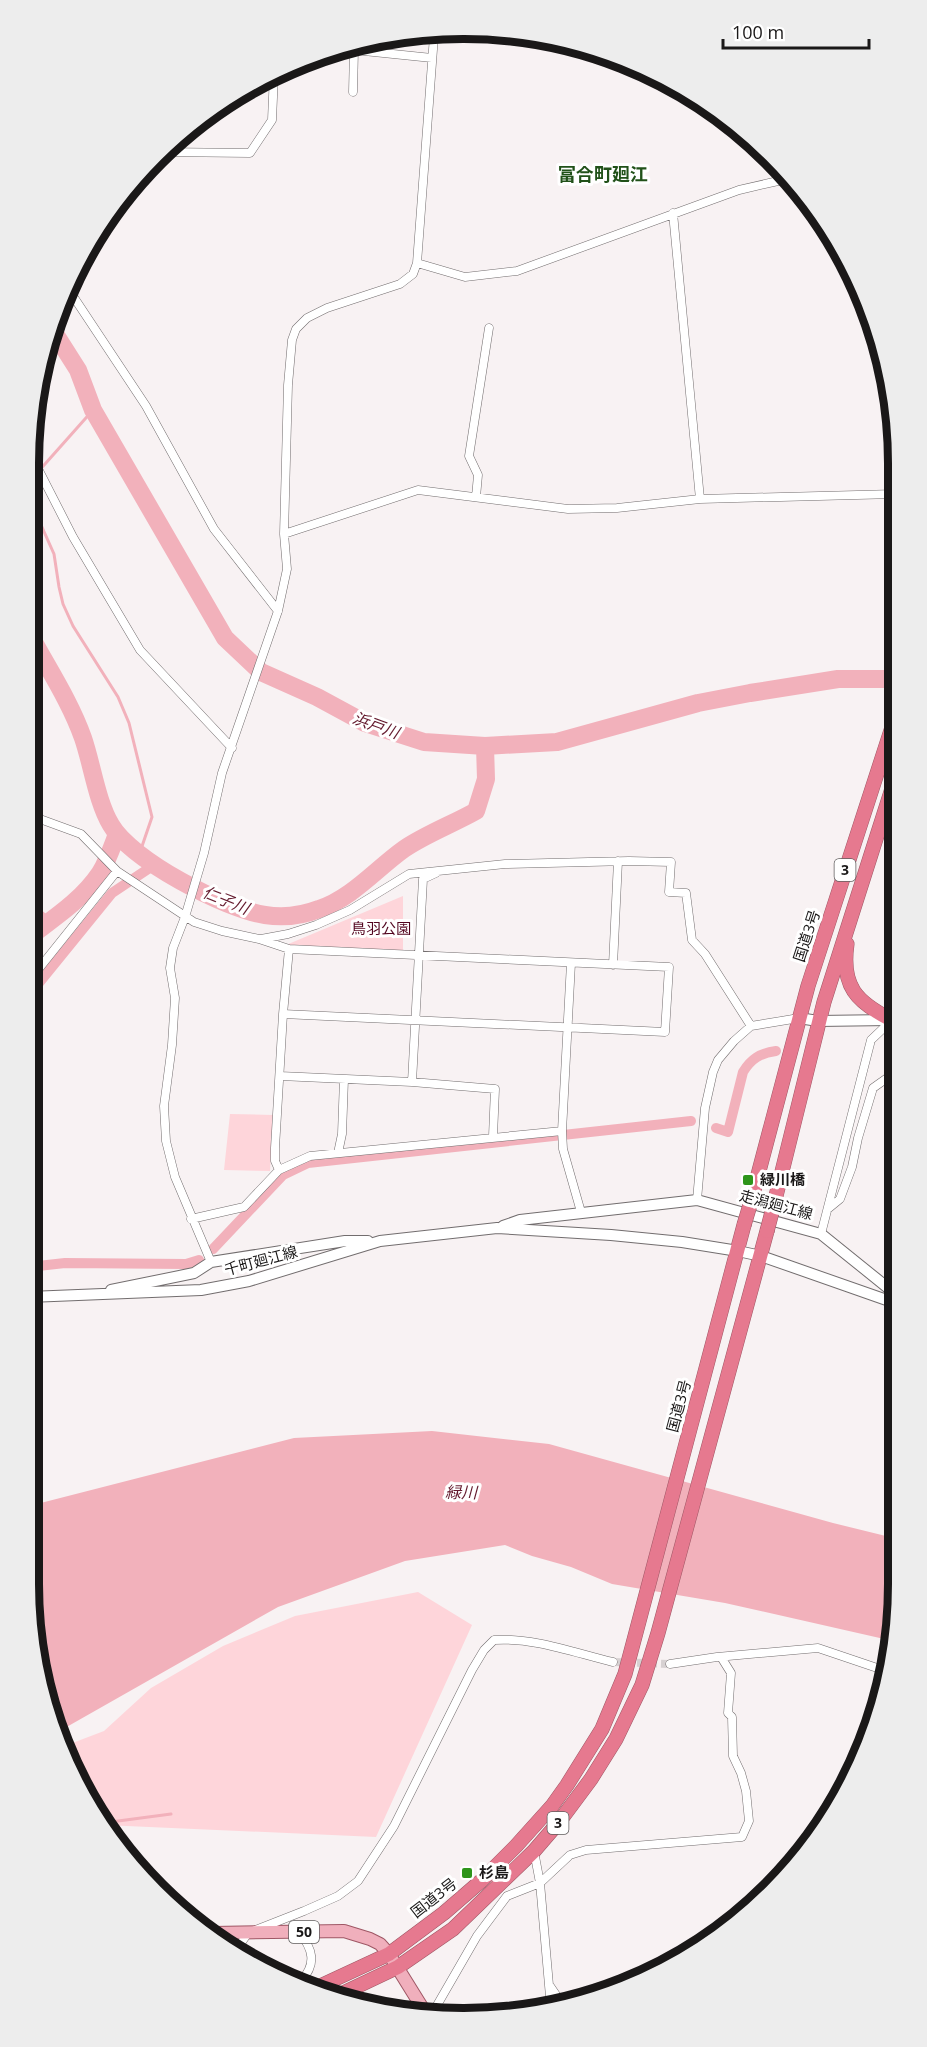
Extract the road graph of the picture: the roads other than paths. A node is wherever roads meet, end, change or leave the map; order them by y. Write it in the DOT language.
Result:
graph roads {
  1 [pos="433,40"];
  2 [pos="363,51"];
  3 [pos="354,53"];
  4 [pos="432,58"];
  5 [pos="274,84"];
  6 [pos="353,92"];
  7 [pos="175,152"];
  8 [pos="780,181"];
  9 [pos="673,213"];
  10 [pos="417,263"];
  11 [pos="73,296"];
  12 [pos="489,328"];
  13 [pos="39,472"];
  14 [pos="888,494"];
  15 [pos="476,497"];
  16 [pos="700,499"];
  17 [pos="284,534"];
  18 [pos="278,611"];
  19 [pos="888,740"];
  20 [pos="232,748"];
  21 [pos="888,801"];
  22 [pos="39,819"];
  23 [pos="618,861"];
  24 [pos="117,871"];
  25 [pos="442,871"];
  26 [pos="185,917"];
  27 [pos="850,918"];
  28 [pos="259,939"];
  29 [pos="289,949"];
  30 [pos="419,955"];
  31 [pos="571,963"];
  32 [pos="613,965"];
  33 [pos="39,967"];
  34 [pos="283,1014"];
  35 [pos="888,1017"];
  36 [pos="799,1018"];
  37 [pos="888,1020"];
  38 [pos="416,1021"];
  39 [pos="818,1021"];
  40 [pos="888,1025"];
  41 [pos="751,1026"];
  42 [pos="567,1028"];
  43 [pos="280,1076"];
  44 [pos="888,1077"];
  45 [pos="344,1079"];
  46 [pos="412,1082"];
  47 [pos="562,1131"];
  48 [pos="493,1136"];
  49 [pos="338,1153"];
  50 [pos="279,1170"];
  51 [pos="697,1200"];
  52 [pos="829,1208"];
  53 [pos="581,1212"];
  54 [pos="192,1219"];
  55 [pos="497,1228"];
  56 [pos="821,1234"];
  57 [pos="380,1241"];
  58 [pos="737,1256"];
  59 [pos="211,1262"];
  60 [pos="759,1263"];
  61 [pos="888,1288"];
  62 [pos="92,1295"];
  63 [pos="39,1297"];
  64 [pos="888,1301"];
  65 [pos="722,1657"];
  66 [pos="613,1662"];
  67 [pos="670,1664"];
  68 [pos="879,1669"];
  69 [pos="534,1851"];
  70 [pos="540,1883"];
  71 [pos="299,1932"];
  72 [pos="224,1933"];
  73 [pos="248,1933"];
  74 [pos="240,1944"];
  75 [pos="389,1954"];
  76 [pos="398,1967"];
  77 [pos="304,1977"];
  78 [pos="324,1984"];
  79 [pos="549,1984"];
  80 [pos="346,1991"];
  81 [pos="558,1997"];
  82 [pos="550,1999"];
  83 [pos="423,2006"];
  84 [pos="436,2007"];
  1 -- 4 [label="street"];
  2 -- 4 [label="street"];
  3 -- 6 [label="street"];
  4 -- 10 [label="street"];
  5 -- 7 [label="street"];
  8 -- 9 [label="street"];
  9 -- 10 [label="street"];
  9 -- 16 [label="street"];
  10 -- 17 [label="street"];
  11 -- 18 [label="street"];
  12 -- 15 [label="street"];
  13 -- 20 [label="street"];
  14 -- 16 [label="street"];
  15 -- 16 [label="street"];
  15 -- 17 [label="street"];
  17 -- 18 [label="street"];
  18 -- 20 [label="street"];
  19 -- 36 [label="highway, 国道3号 / 3"];
  20 -- 26 [label="street"];
  21 -- 27 [label="highway, 3"];
  22 -- 24 [label="street"];
  23 -- 25 [label="street"];
  23 -- 32 [label="street"];
  23 -- 41 [label="street"];
  24 -- 26 [label="street"];
  24 -- 33 [label="street"];
  25 -- 28 [label="street"];
  25 -- 30 [label="street"];
  26 -- 28 [label="street"];
  26 -- 54 [label="street"];
  27 -- 35 [label="highway"];
  27 -- 39 [label="highway, 3"];
  28 -- 29 [label="street"];
  29 -- 30 [label="street"];
  29 -- 34 [label="street"];
  30 -- 31 [label="street"];
  30 -- 38 [label="street"];
  31 -- 32 [label="street"];
  31 -- 42 [label="street"];
  32 -- 42 [label="street"];
  34 -- 38 [label="street"];
  34 -- 43 [label="street"];
  36 -- 39 [label="main road"];
  36 -- 41 [label="street"];
  36 -- 58 [label="highway, 国道3号 / 3, bridge"];
  37 -- 39 [label="main road"];
  38 -- 42 [label="street"];
  38 -- 46 [label="street"];
  39 -- 60 [label="highway, 3, bridge"];
  40 -- 52 [label="street"];
  41 -- 51 [label="street"];
  42 -- 47 [label="street"];
  43 -- 45 [label="street"];
  43 -- 50 [label="street"];
  44 -- 52 [label="street"];
  45 -- 46 [label="street"];
  45 -- 49 [label="street"];
  46 -- 48 [label="street"];
  47 -- 48 [label="street"];
  47 -- 53 [label="street"];
  48 -- 49 [label="street"];
  49 -- 50 [label="street"];
  50 -- 54 [label="street"];
  51 -- 53 [label="main road, 千町廻江線"];
  51 -- 56 [label="main road, 走潟廻江線"];
  52 -- 56 [label="street"];
  53 -- 55 [label="main road, 千町廻江線"];
  54 -- 59 [label="street"];
  55 -- 57 [label="main road, 千町廻江線"];
  55 -- 58 [label="main road, 千町廻江線"];
  56 -- 61 [label="main road, 走潟廻江線"];
  57 -- 59 [label="main road"];
  57 -- 62 [label="main road, 千町廻江線"];
  58 -- 60 [label="main road"];
  58 -- 75 [label="highway, 国道3号 / 3"];
  59 -- 62 [label="main road"];
  60 -- 64 [label="main road"];
  60 -- 69 [label="highway, 3"];
  62 -- 63 [label="main road, 千町廻江線"];
  65 -- 67 [label="street"];
  65 -- 68 [label="street"];
  65 -- 70 [label="street"];
  66 -- 73 [label="street"];
  69 -- 70 [label="street"];
  69 -- 76 [label="highway, 3"];
  70 -- 79 [label="street"];
  70 -- 84 [label="street"];
  71 -- 73 [label="main road, 50"];
  71 -- 75 [label="main road, 50"];
  71 -- 77 [label="street"];
  72 -- 73 [label="main road, 50"];
  73 -- 74 [label="street"];
  75 -- 76 [label="main road, 50"];
  75 -- 78 [label="highway, 国道3号 / 3"];
  76 -- 80 [label="highway, 3"];
  76 -- 83 [label="main road, 50"];
  79 -- 81 [label="street"];
  79 -- 82 [label="street"];
}
